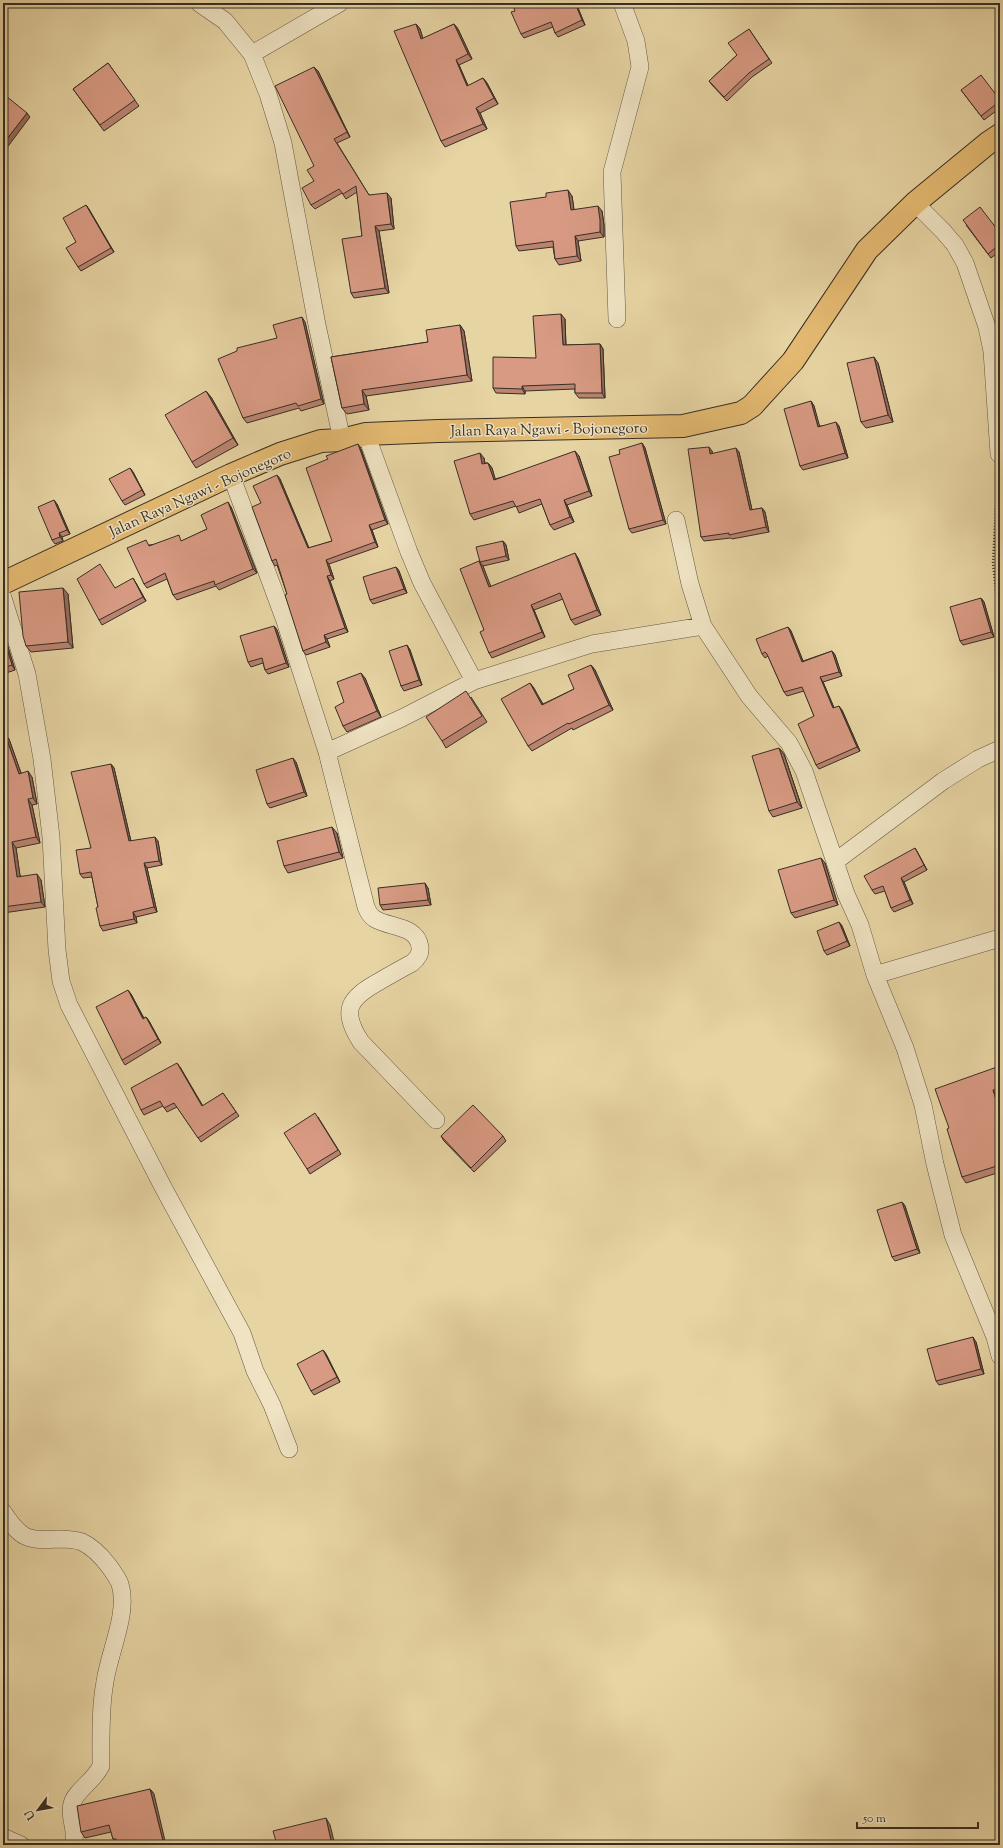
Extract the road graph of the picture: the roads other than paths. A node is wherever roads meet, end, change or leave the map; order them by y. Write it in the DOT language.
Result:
graph roads {
  1 [pos="199,3"];
  2 [pos="340,3"];
  3 [pos="622,3"];
  4 [pos="252,54"];
  5 [pos="1000,135"];
  6 [pos="915,203"];
  7 [pos="617,320"];
  8 [pos="366,434"];
  9 [pos="342,440"];
  10 [pos="999,454"];
  11 [pos="231,475"];
  12 [pos="676,520"];
  13 [pos="3,583"];
  14 [pos="3,598"];
  15 [pos="703,626"];
  16 [pos="474,681"];
  17 [pos="1000,749"];
  18 [pos="328,752"];
  19 [pos="836,861"];
  20 [pos="1000,938"];
  21 [pos="874,975"];
  22 [pos="436,1120"];
  23 [pos="1000,1356"];
  24 [pos="290,1449"];
  25 [pos="3,1512"];
  26 [pos="3,1837"];
  27 [pos="21,1845"];
  28 [pos="73,1845"];
  1 -- 4 [label="street"];
  2 -- 4 [label="street"];
  3 -- 7 [label="street"];
  4 -- 9 [label="street"];
  5 -- 6 [label="highway, Jalan Raya Ngawi - Bojonegoro"];
  6 -- 8 [label="highway, Jalan Raya Ngawi - Bojonegoro"];
  6 -- 10 [label="street"];
  8 -- 9 [label="highway, Jalan Raya Ngawi - Bojonegoro"];
  8 -- 16 [label="street"];
  9 -- 11 [label="highway, Jalan Raya Ngawi - Bojonegoro"];
  11 -- 13 [label="highway, Jalan Raya Ngawi - Bojonegoro"];
  11 -- 18 [label="street"];
  12 -- 15 [label="street"];
  14 -- 24 [label="street"];
  15 -- 16 [label="street"];
  15 -- 19 [label="street"];
  16 -- 18 [label="street"];
  17 -- 19 [label="street"];
  18 -- 22 [label="street"];
  19 -- 21 [label="street"];
  20 -- 21 [label="street"];
  21 -- 23 [label="street"];
  25 -- 28 [label="street"];
  26 -- 27 [label="street"];
}
